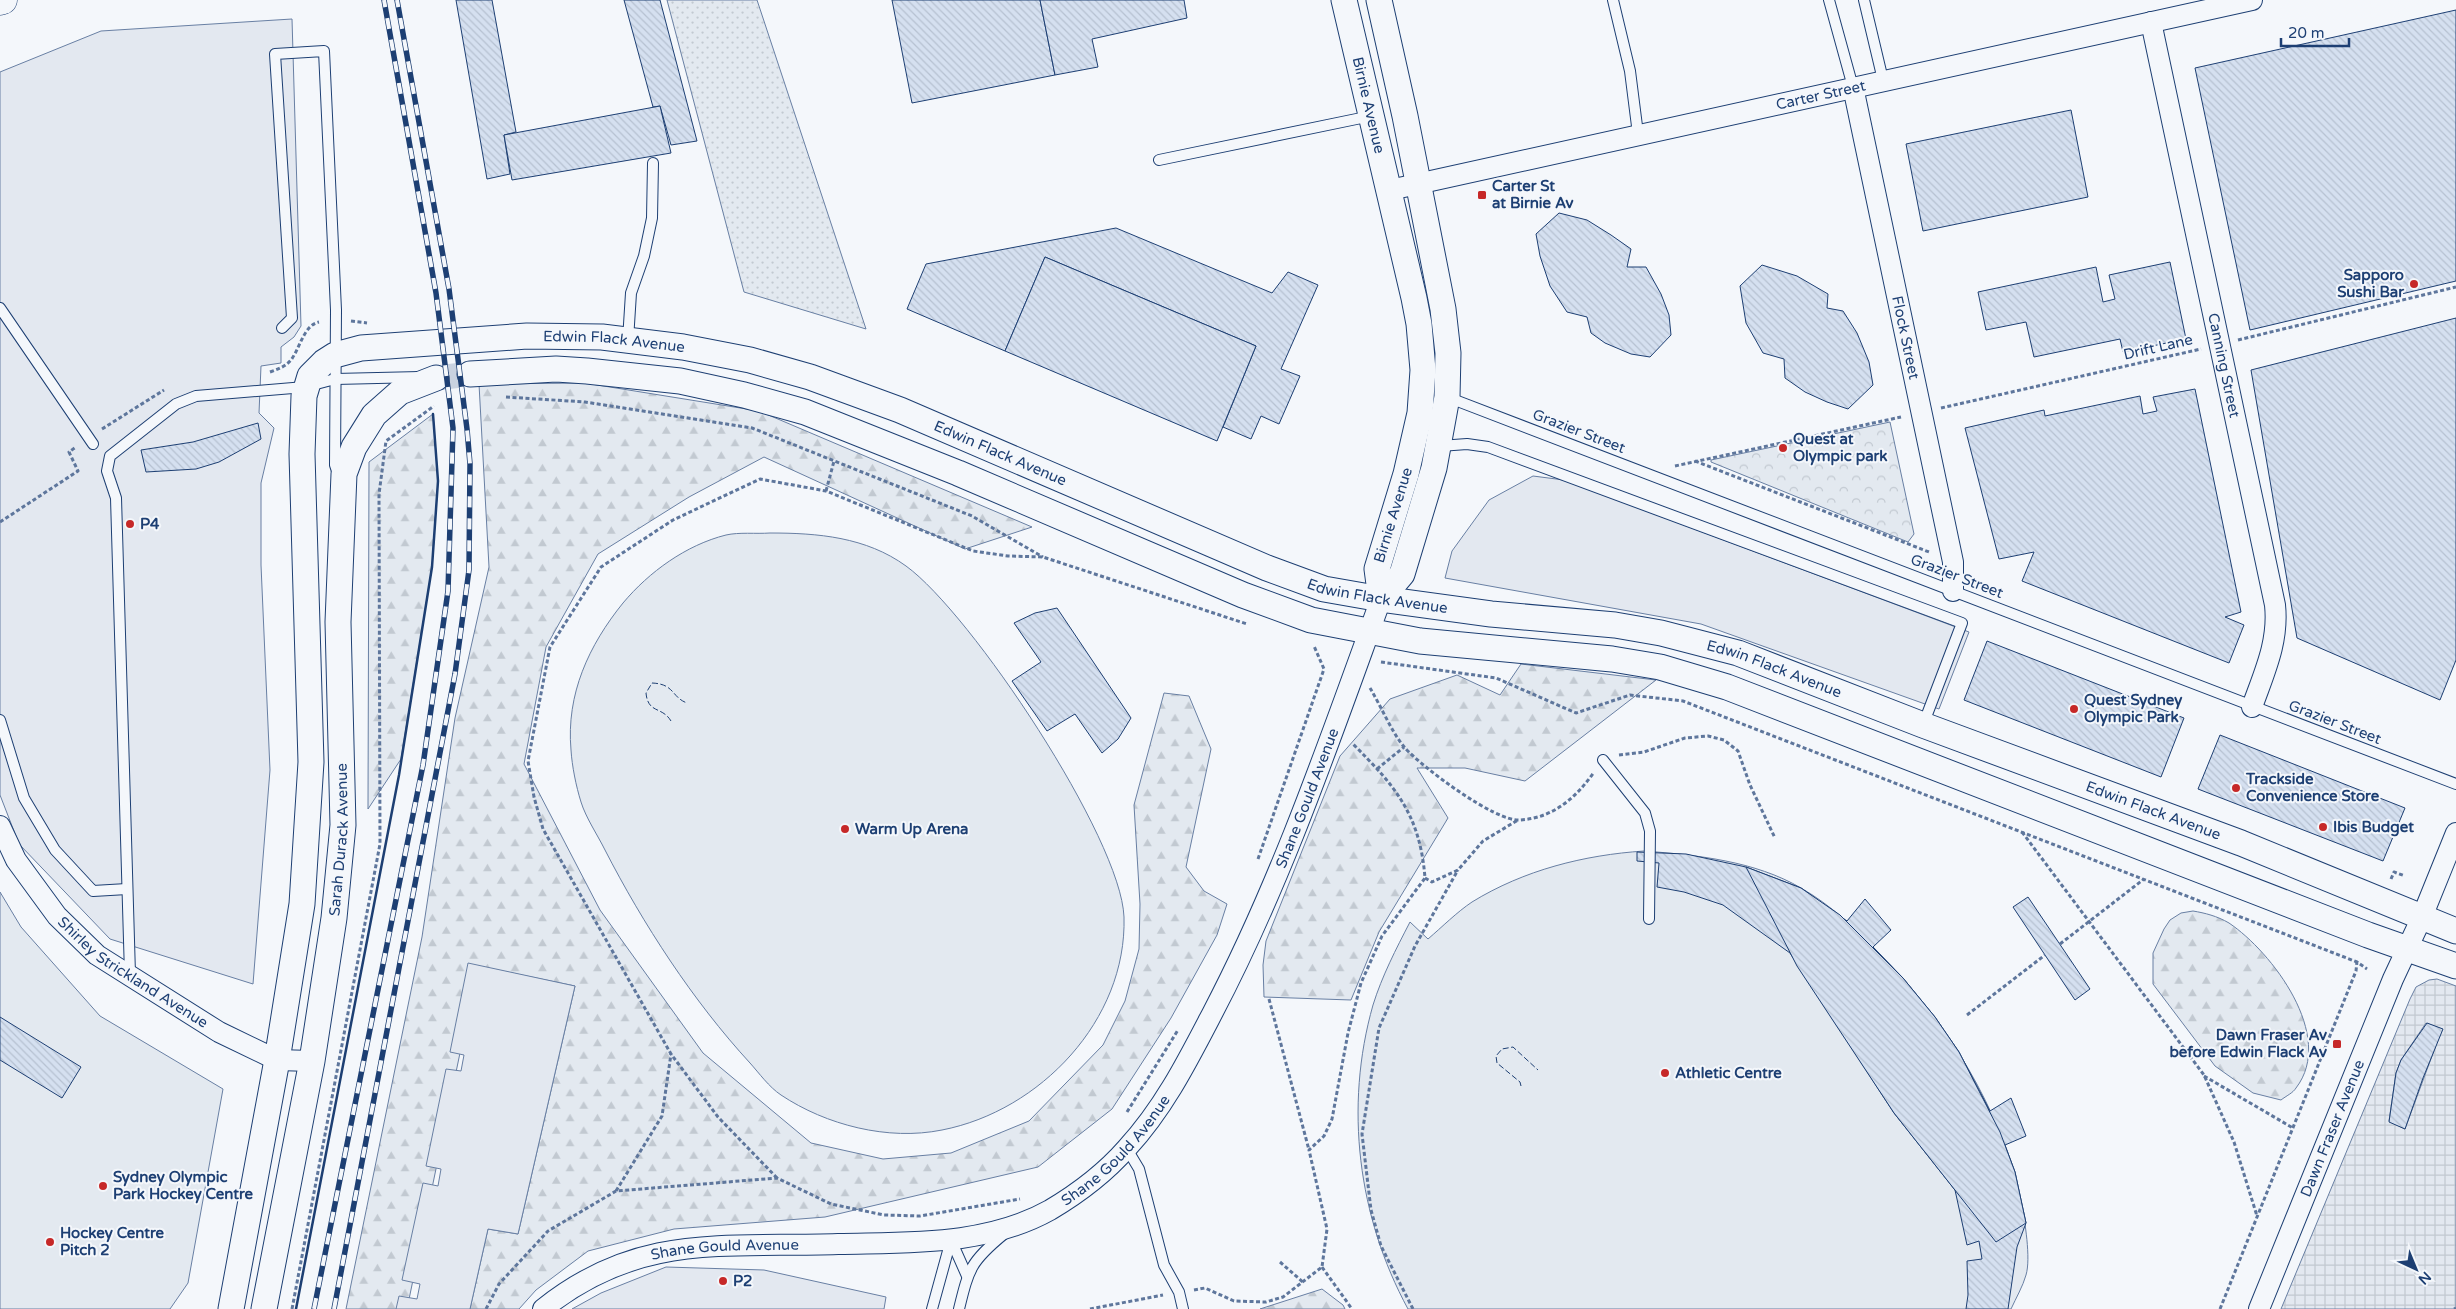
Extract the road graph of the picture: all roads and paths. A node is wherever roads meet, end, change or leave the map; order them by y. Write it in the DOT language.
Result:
graph roads {
  1 [pos="1344,0"];
  2 [pos="1379,0"];
  3 [pos="1613,0"];
  4 [pos="1829,0"];
  5 [pos="1864,0"];
  6 [pos="2252,0"];
  7 [pos="5,2"];
  8 [pos="0,11"];
  9 [pos="2151,22"];
  10 [pos="1883,80"];
  11 [pos="1853,87"];
  12 [pos="1371,116"];
  13 [pos="1638,134"];
  14 [pos="1159,160"];
  15 [pos="653,164"];
  16 [pos="1418,184"];
  17 [pos="1390,190"];
  18 [pos="2456,287"];
  19 [pos="0,308"];
  20 [pos="316,322"];
  21 [pos="282,328"];
  22 [pos="628,340"];
  23 [pos="2219,345"];
  24 [pos="335,367"];
  25 [pos="268,373"];
  26 [pos="470,374"];
  27 [pos="626,374"];
  28 [pos="436,378"];
  29 [pos="306,387"];
  30 [pos="502,397"];
  31 [pos="1446,407"];
  32 [pos="1922,412"];
  33 [pos="1420,413"];
  34 [pos="92,444"];
  35 [pos="1440,446"];
  36 [pos="69,452"];
  37 [pos="834,461"];
  38 [pos="1695,461"];
  39 [pos="1672,466"];
  40 [pos="342,490"];
  41 [pos="826,491"];
  42 [pos="0,522"];
  43 [pos="1043,557"];
  44 [pos="1953,562"];
  45 [pos="1953,591"];
  46 [pos="1381,599"];
  47 [pos="1248,624"];
  48 [pos="1369,631"];
  49 [pos="1304,643"];
  50 [pos="1380,662"];
  51 [pos="1370,688"];
  52 [pos="2252,706"];
  53 [pos="0,720"];
  54 [pos="1924,725"];
  55 [pos="1350,741"];
  56 [pos="1404,747"];
  57 [pos="1603,760"];
  58 [pos="1377,769"];
  59 [pos="2456,784"];
  60 [pos="1518,820"];
  61 [pos="0,826"];
  62 [pos="2021,831"];
  63 [pos="2456,832"];
  64 [pos="1775,838"];
  65 [pos="1255,868"];
  66 [pos="1458,870"];
  67 [pos="2405,876"];
  68 [pos="1425,878"];
  69 [pos="2144,879"];
  70 [pos="2389,884"];
  71 [pos="127,889"];
  72 [pos="2422,917"];
  73 [pos="1649,919"];
  74 [pos="2089,921"];
  75 [pos="2456,931"];
  76 [pos="2060,944"];
  77 [pos="2408,948"];
  78 [pos="2045,955"];
  79 [pos="2360,956"];
  80 [pos="2356,962"];
  81 [pos="2456,966"];
  82 [pos="2367,969"];
  83 [pos="130,974"];
  84 [pos="1269,999"];
  85 [pos="1967,1015"];
  86 [pos="1179,1028"];
  87 [pos="671,1054"];
  88 [pos="277,1060"];
  89 [pos="312,1061"];
  90 [pos="2204,1075"];
  91 [pos="1125,1116"];
  92 [pos="2293,1128"];
  93 [pos="1127,1149"];
  94 [pos="1309,1150"];
  95 [pos="778,1178"];
  96 [pos="616,1191"];
  97 [pos="1028,1198"];
  98 [pos="2258,1216"];
  99 [pos="1014,1226"];
  100 [pos="951,1240"];
  101 [pos="1280,1262"];
  102 [pos="1322,1267"];
  103 [pos="967,1276"];
  104 [pos="1304,1282"];
  105 [pos="1179,1292"];
  106 [pos="231,1309"];
  107 [pos="264,1309"];
  108 [pos="486,1309"];
  109 [pos="543,1309"];
  110 [pos="932,1309"];
  111 [pos="959,1309"];
  112 [pos="1090,1309"];
  113 [pos="1183,1309"];
  114 [pos="1352,1309"];
  115 [pos="1413,1309"];
  116 [pos="2220,1309"];
  117 [pos="2258,1309"];
  1 -- 12 [label="street, Birnie Avenue"];
  2 -- 16 [label="street, Birnie Avenue"];
  3 -- 13 [label="lane"];
  4 -- 11 [label="lane"];
  5 -- 10 [label="lane"];
  6 -- 9 [label="street, Carter Street"];
  7 -- 8 [label="lane"];
  9 -- 10 [label="street, Carter Street"];
  9 -- 23 [label="street, Canning Street"];
  10 -- 11 [label="street, Carter Street"];
  11 -- 13 [label="street, Carter Street"];
  11 -- 32 [label="street, Flock Street"];
  12 -- 14 [label="lane"];
  12 -- 17 [label="street, Birnie Avenue"];
  13 -- 16 [label="street, Carter Street"];
  15 -- 22 [label="lane"];
  16 -- 17 [label="street, Carter Street"];
  16 -- 31 [label="street, Birnie Avenue"];
  17 -- 33 [label="street, Birnie Avenue"];
  18 -- 23 [label="path, Drift Lane"];
  19 -- 34 [label="lane"];
  20 -- 25 [label="path"];
  21 -- 24 [label="lane"];
  22 -- 24 [label="street, Edwin Flack Avenue"];
  22 -- 27 [label="street"];
  22 -- 46 [label="street, Edwin Flack Avenue"];
  23 -- 32 [label="path, Drift Lane"];
  23 -- 52 [label="street, Canning Street"];
  24 -- 28 [label="lane"];
  24 -- 29 [label="street, Edwin Flack Avenue"];
  24 -- 40 [label="lane"];
  26 -- 27 [label="street, Edwin Flack Avenue"];
  27 -- 48 [label="street, Edwin Flack Avenue"];
  28 -- 40 [label="street, Sarah Durack Avenue"];
  29 -- 71 [label="lane"];
  29 -- 88 [label="street, Sarah Durack Avenue"];
  30 -- 37 [label="path"];
  31 -- 33 [label="street"];
  31 -- 35 [label="street, Birnie Avenue"];
  31 -- 45 [label="lane, Grazier Street"];
  32 -- 38 [label="path, Drift Lane"];
  32 -- 44 [label="street, Flock Street"];
  33 -- 46 [label="street, Birnie Avenue"];
  35 -- 46 [label="street, Birnie Avenue"];
  35 -- 54 [label="lane"];
  36 -- 42 [label="path"];
  37 -- 41 [label="path"];
  37 -- 43 [label="path"];
  38 -- 39 [label="path, Drift Lane"];
  38 -- 44 [label="path"];
  40 -- 89 [label="street, Sarah Durack Avenue"];
  41 -- 43 [label="path"];
  41 -- 87 [label="path"];
  43 -- 47 [label="path"];
  44 -- 45 [label="street, Flock Street"];
  45 -- 52 [label="lane, Grazier Street"];
  46 -- 48 [label="street, Shane Gould Avenue"];
  46 -- 54 [label="street, Edwin Flack Avenue"];
  48 -- 77 [label="street, Edwin Flack Avenue"];
  48 -- 93 [label="street, Shane Gould Avenue"];
  49 -- 65 [label="path"];
  50 -- 62 [label="path"];
  51 -- 56 [label="path"];
  52 -- 59 [label="lane, Grazier Street"];
  53 -- 71 [label="lane"];
  54 -- 72 [label="street, Edwin Flack Avenue"];
  55 -- 58 [label="path"];
  56 -- 58 [label="path"];
  56 -- 60 [label="path"];
  57 -- 60 [label="path"];
  57 -- 64 [label="path"];
  57 -- 73 [label="lane"];
  58 -- 68 [label="path"];
  60 -- 66 [label="path"];
  61 -- 83 [label="street, Shirley Strickland Avenue"];
  62 -- 69 [label="path"];
  62 -- 74 [label="path"];
  63 -- 72 [label="street, Dawn Fraser Avenue"];
  66 -- 68 [label="path"];
  66 -- 115 [label="path"];
  67 -- 70 [label="path"];
  68 -- 94 [label="path"];
  69 -- 74 [label="path"];
  69 -- 80 [label="path"];
  71 -- 83 [label="lane"];
  72 -- 75 [label="street, Edwin Flack Avenue"];
  72 -- 77 [label="street, Dawn Fraser Avenue"];
  74 -- 76 [label="path"];
  74 -- 90 [label="path"];
  77 -- 81 [label="street, Edwin Flack Avenue"];
  77 -- 117 [label="street, Dawn Fraser Avenue"];
  78 -- 85 [label="path"];
  79 -- 80 [label="path"];
  80 -- 82 [label="path"];
  80 -- 92 [label="path"];
  83 -- 88 [label="street, Shirley Strickland Avenue"];
  84 -- 94 [label="path"];
  86 -- 91 [label="path"];
  87 -- 95 [label="path"];
  87 -- 96 [label="path"];
  88 -- 89 [label="street, Shirley Strickland Avenue"];
  88 -- 106 [label="street, Sarah Durack Avenue"];
  89 -- 107 [label="street, Sarah Durack Avenue"];
  90 -- 92 [label="path"];
  90 -- 98 [label="path"];
  92 -- 98 [label="path"];
  93 -- 99 [label="street, Shane Gould Avenue"];
  93 -- 105 [label="lane"];
  94 -- 102 [label="path"];
  95 -- 96 [label="path"];
  95 -- 97 [label="path"];
  96 -- 108 [label="path"];
  98 -- 116 [label="path"];
  99 -- 100 [label="street, Shane Gould Avenue"];
  99 -- 103 [label="lane"];
  100 -- 103 [label="lane"];
  100 -- 109 [label="street, Shane Gould Avenue"];
  100 -- 110 [label="lane"];
  101 -- 104 [label="path"];
  102 -- 104 [label="path"];
  102 -- 114 [label="path"];
  103 -- 111 [label="lane"];
  104 -- 105 [label="path"];
  105 -- 112 [label="path"];
  105 -- 113 [label="lane"];
}
